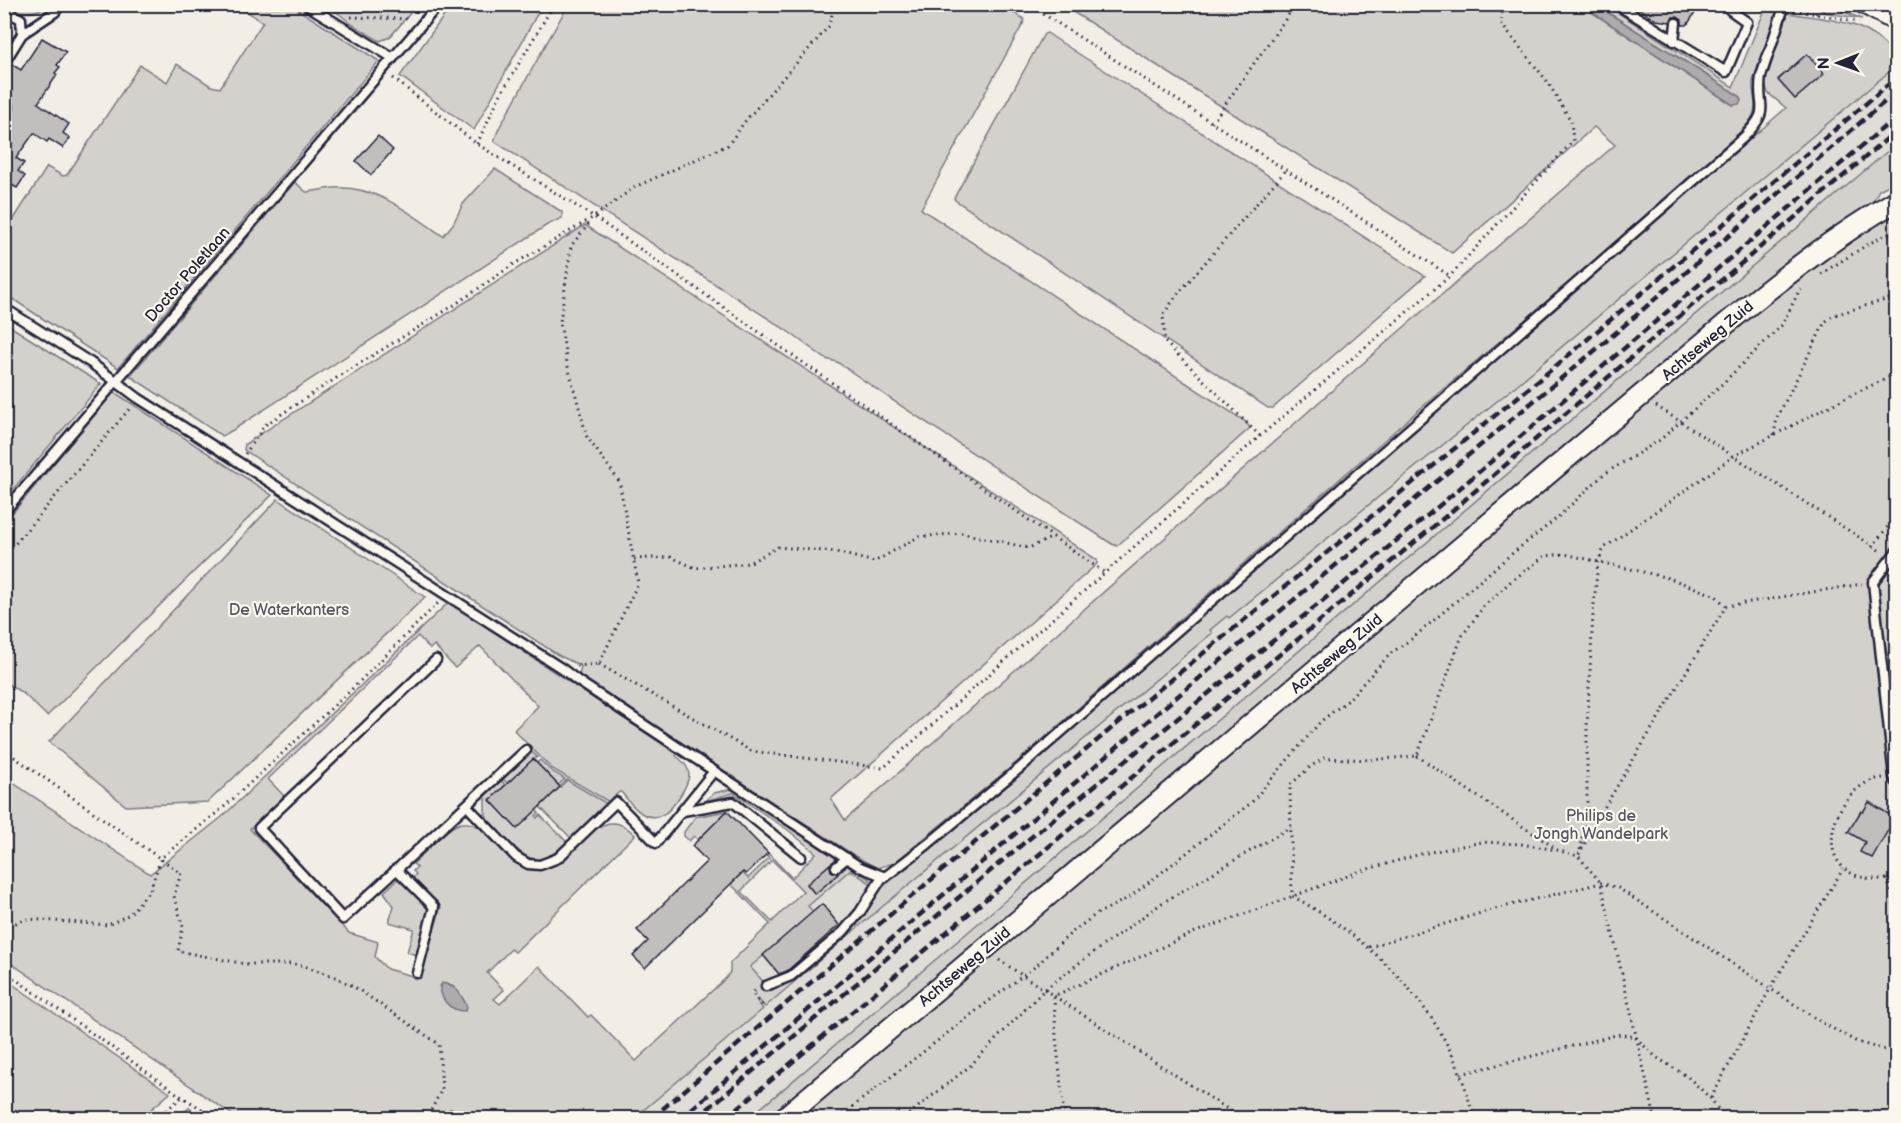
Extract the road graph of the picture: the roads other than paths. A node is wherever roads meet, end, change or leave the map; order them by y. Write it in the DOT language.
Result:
graph roads {
  1 [pos="60,4"];
  2 [pos="305,4"];
  3 [pos="439,4"];
  4 [pos="1616,4"];
  5 [pos="1865,4"];
  6 [pos="1784,6"];
  7 [pos="4,10"];
  8 [pos="1730,10"];
  9 [pos="1889,19"];
  10 [pos="1676,23"];
  11 [pos="22,34"];
  12 [pos="1674,41"];
  13 [pos="393,57"];
  14 [pos="4,63"];
  15 [pos="1896,201"];
  16 [pos="4,308"];
  17 [pos="115,381"];
  18 [pos="4,512"];
  19 [pos="1894,555"];
  20 [pos="436,660"];
  21 [pos="526,750"];
  22 [pos="714,771"];
  23 [pos="1895,779"];
  24 [pos="467,806"];
  25 [pos="683,811"];
  26 [pos="801,857"];
  27 [pos="847,858"];
  28 [pos="836,867"];
  29 [pos="396,869"];
  30 [pos="883,876"];
  31 [pos="417,973"];
  32 [pos="766,986"];
  33 [pos="784,1119"];
  1 -- 11 [label="lane"];
  2 -- 13 [label="lane"];
  3 -- 13 [label="lane, Doctor Poletlaan"];
  4 -- 12 [label="lane"];
  5 -- 9 [label="street"];
  6 -- 30 [label="lane"];
  7 -- 11 [label="lane"];
  8 -- 12 [label="lane"];
  10 -- 12 [label="lane"];
  11 -- 14 [label="lane"];
  13 -- 17 [label="lane, Doctor Poletlaan"];
  15 -- 33 [label="street, Achtseweg Zuid"];
  16 -- 17 [label="lane"];
  17 -- 18 [label="lane, Doctor Poletlaan"];
  17 -- 22 [label="lane"];
  19 -- 23 [label="lane"];
  20 -- 29 [label="lane"];
  21 -- 24 [label="lane"];
  22 -- 25 [label="lane"];
  22 -- 27 [label="lane"];
  24 -- 25 [label="lane"];
  24 -- 29 [label="lane"];
  25 -- 26 [label="lane"];
  27 -- 28 [label="lane"];
  27 -- 30 [label="lane"];
  29 -- 31 [label="lane"];
  30 -- 32 [label="lane"];
}
